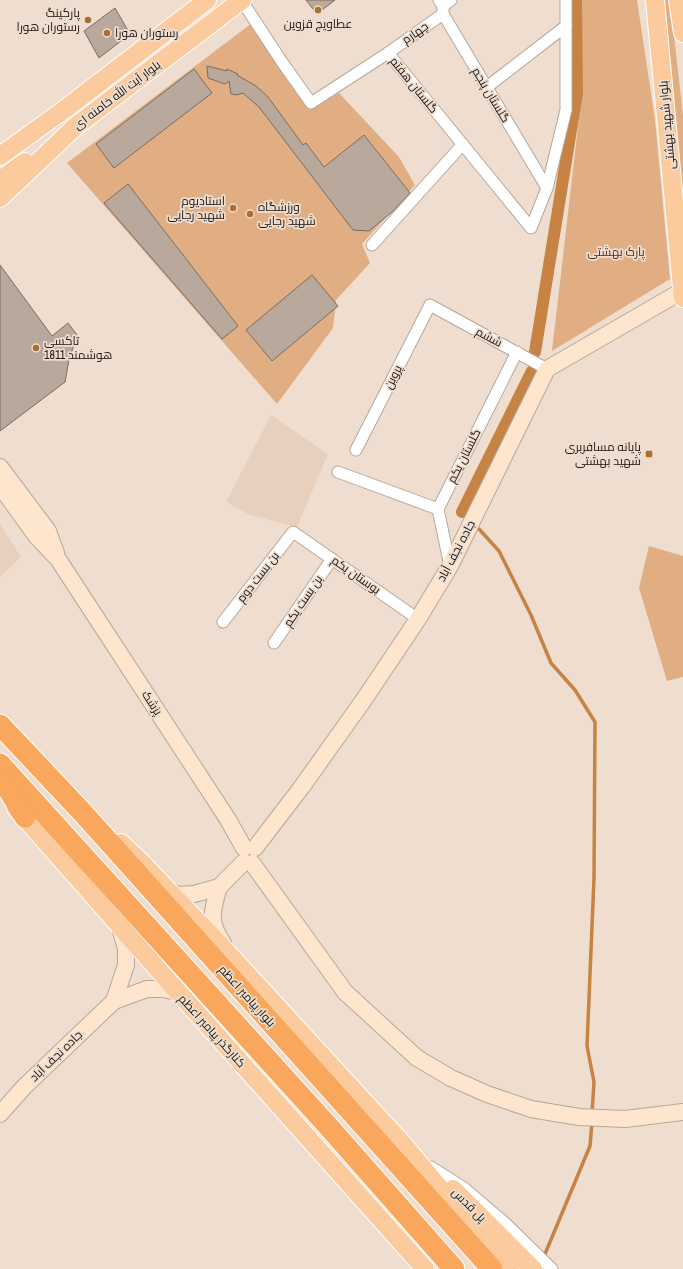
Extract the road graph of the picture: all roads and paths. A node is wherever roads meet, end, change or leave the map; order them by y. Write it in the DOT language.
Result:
graph roads {
  1 [pos="207,0"];
  2 [pos="242,0"];
  3 [pos="557,0"];
  4 [pos="566,0"];
  5 [pos="655,0"];
  6 [pos="678,0"];
  7 [pos="444,5"];
  8 [pos="566,13"];
  9 [pos="566,26"];
  10 [pos="683,33"];
  11 [pos="388,53"];
  12 [pos="487,88"];
  13 [pos="76,126"];
  14 [pos="463,144"];
  15 [pos="0,156"];
  16 [pos="0,180"];
  17 [pos="547,188"];
  18 [pos="0,198"];
  19 [pos="372,245"];
  20 [pos="683,295"];
  21 [pos="430,305"];
  22 [pos="517,352"];
  23 [pos="547,369"];
  24 [pos="356,450"];
  25 [pos="0,467"];
  26 [pos="338,472"];
  27 [pos="0,486"];
  28 [pos="438,509"];
  29 [pos="294,532"];
  30 [pos="58,559"];
  31 [pos="332,559"];
  32 [pos="450,566"];
  33 [pos="418,619"];
  34 [pos="223,622"];
  35 [pos="274,643"];
  36 [pos="0,725"];
  37 [pos="0,764"];
  38 [pos="0,774"];
  39 [pos="0,791"];
  40 [pos="82,812"];
  41 [pos="25,817"];
  42 [pos="249,855"];
  43 [pos="219,887"];
  44 [pos="170,892"];
  45 [pos="119,924"];
  46 [pos="237,963"];
  47 [pos="178,992"];
  48 [pos="114,1000"];
  49 [pos="683,1112"];
  50 [pos="0,1114"];
  51 [pos="403,1144"];
  52 [pos="431,1167"];
  53 [pos="385,1223"];
  54 [pos="415,1269"];
  55 [pos="425,1269"];
  56 [pos="454,1269"];
  57 [pos="492,1269"];
  58 [pos="510,1269"];
  59 [pos="533,1269"];
  60 [pos="552,1269"];
  1 -- 15 [label="main road, بلوار آیت الله خامنه ای"];
  2 -- 11 [label="street, گلستان هفتم"];
  2 -- 13 [label="main road, بلوار آیت الله خامنه ای"];
  3 -- 8 [label="street"];
  4 -- 8 [label="street"];
  5 -- 20 [label="main road, بلوار شهید بهشتی"];
  6 -- 10 [label="main road"];
  7 -- 11 [label="street, چهارم"];
  7 -- 12 [label="street, گلستان پنجم"];
  8 -- 9 [label="street"];
  9 -- 12 [label="street"];
  9 -- 17 [label="street"];
  11 -- 14 [label="street, گلستان هفتم"];
  12 -- 17 [label="street, گلستان پنجم"];
  13 -- 16 [label="main road"];
  13 -- 18 [label="main road, بلوار آیت الله خامنه ای"];
  14 -- 17 [label="street, گلستان هفتم"];
  14 -- 19 [label="street"];
  20 -- 23 [label="street"];
  21 -- 22 [label="street, ششم"];
  21 -- 24 [label="street, پروین"];
  22 -- 23 [label="street, ششم"];
  22 -- 28 [label="street, گلستان یکم"];
  23 -- 32 [label="street, جاده نجف آباد"];
  25 -- 30 [label="street, پزشک"];
  26 -- 28 [label="street"];
  27 -- 30 [label="street, پزشک"];
  28 -- 32 [label="street"];
  29 -- 31 [label="street, بوستان یکم"];
  29 -- 34 [label="street, بن بست دوم"];
  30 -- 42 [label="street, پزشک"];
  31 -- 33 [label="street, بوستان یکم"];
  31 -- 35 [label="street, بن بست یکم"];
  32 -- 33 [label="street, جاده نجف آباد"];
  33 -- 42 [label="street, جاده نجف آباد"];
  36 -- 40 [label="highway, بلوار پیامبر اعظم"];
  37 -- 56 [label="highway"];
  38 -- 41 [label="highway"];
  39 -- 41 [label="main road, کنارگذر پیامبر اعظم"];
  40 -- 44 [label="main road"];
  40 -- 57 [label="highway, بلوار پیامبر اعظم"];
  41 -- 45 [label="main road, کنارگذر پیامبر اعظم"];
  42 -- 43 [label="street, جاده نجف آباد"];
  42 -- 49 [label="street, پزشک"];
  43 -- 44 [label="street"];
  43 -- 46 [label="street"];
  44 -- 46 [label="main road"];
  45 -- 47 [label="main road, کنارگذر پیامبر اعظم"];
  45 -- 48 [label="street"];
  46 -- 51 [label="main road"];
  47 -- 48 [label="street"];
  47 -- 53 [label="main road, کنارگذر پیامبر اعظم"];
  48 -- 50 [label="street, جاده نجف آباد"];
  51 -- 52 [label="main road, پل قدس"];
  51 -- 58 [label="main road"];
  52 -- 59 [label="main road, پل قدس"];
  52 -- 60 [label="street"];
  53 -- 54 [label="main road"];
  53 -- 55 [label="main road, کنارگذر پیامبر اعظم"];
}
